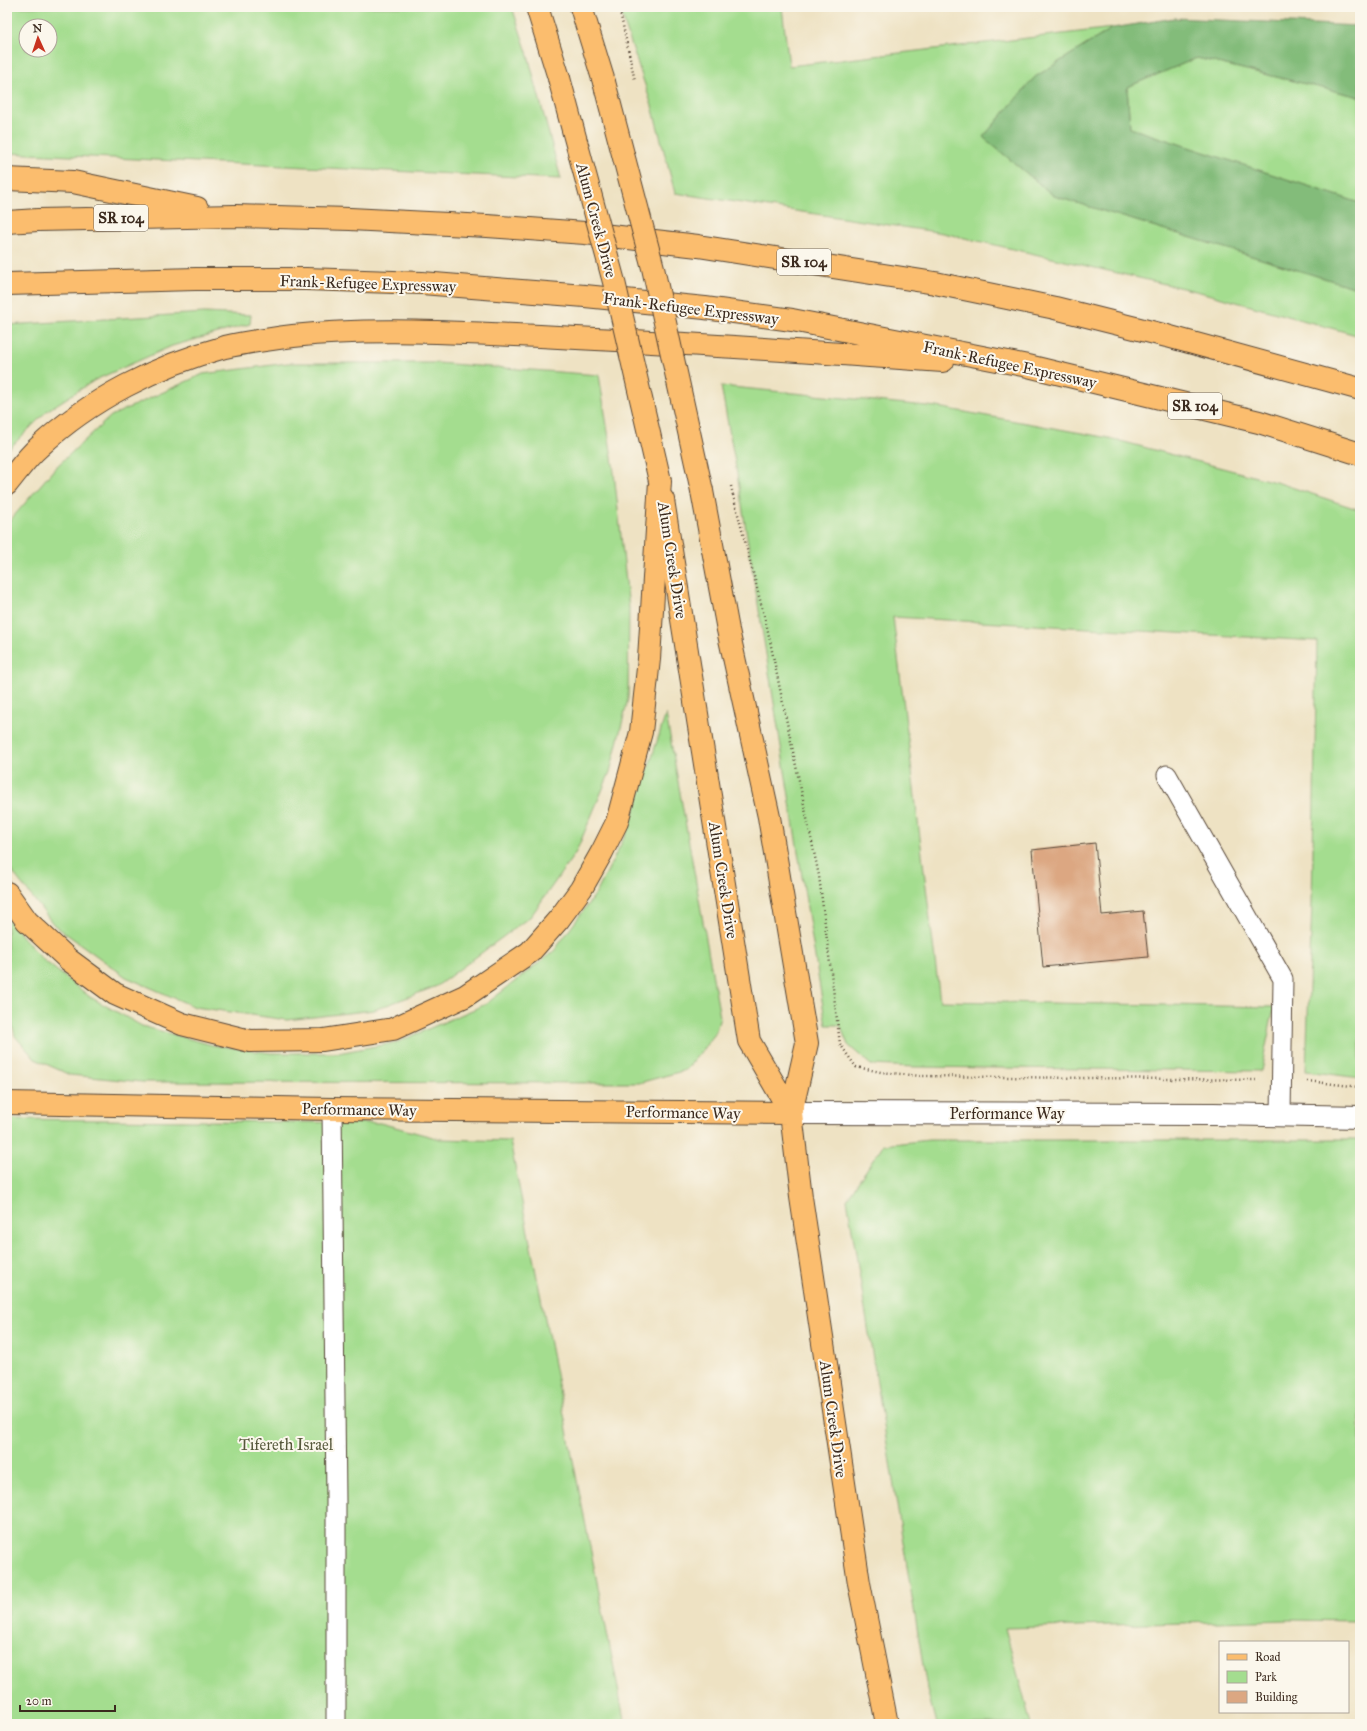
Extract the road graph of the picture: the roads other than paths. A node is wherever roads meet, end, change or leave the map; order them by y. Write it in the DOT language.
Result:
graph roads {
  1 [pos="537,7"];
  2 [pos="581,7"];
  3 [pos="7,179"];
  4 [pos="235,216"];
  5 [pos="7,222"];
  6 [pos="7,284"];
  7 [pos="1028,366"];
  8 [pos="1360,390"];
  9 [pos="1360,454"];
  10 [pos="660,481"];
  11 [pos="7,484"];
  12 [pos="1167,775"];
  13 [pos="7,893"];
  14 [pos="7,1103"];
  15 [pos="332,1109"];
  16 [pos="791,1113"];
  17 [pos="1281,1115"];
  18 [pos="1360,1117"];
  19 [pos="336,1724"];
  20 [pos="887,1724"];
  1 -- 10 [label="main road, Alum Creek Drive, bridge"];
  2 -- 16 [label="main road, Alum Creek Drive, bridge"];
  3 -- 4 [label="main road"];
  4 -- 5 [label="main road, SR 104"];
  4 -- 8 [label="main road, SR 104"];
  6 -- 7 [label="main road, Frank-Refugee Expressway / SR 104"];
  7 -- 9 [label="main road, Frank-Refugee Expressway / SR 104"];
  7 -- 11 [label="main road"];
  10 -- 13 [label="main road"];
  10 -- 16 [label="main road, Alum Creek Drive"];
  12 -- 17 [label="lane"];
  14 -- 15 [label="main road, Performance Way"];
  15 -- 16 [label="main road, Performance Way"];
  15 -- 19 [label="lane"];
  16 -- 17 [label="street, Performance Way"];
  16 -- 20 [label="main road, Alum Creek Drive"];
  17 -- 18 [label="street, Performance Way"];
}
